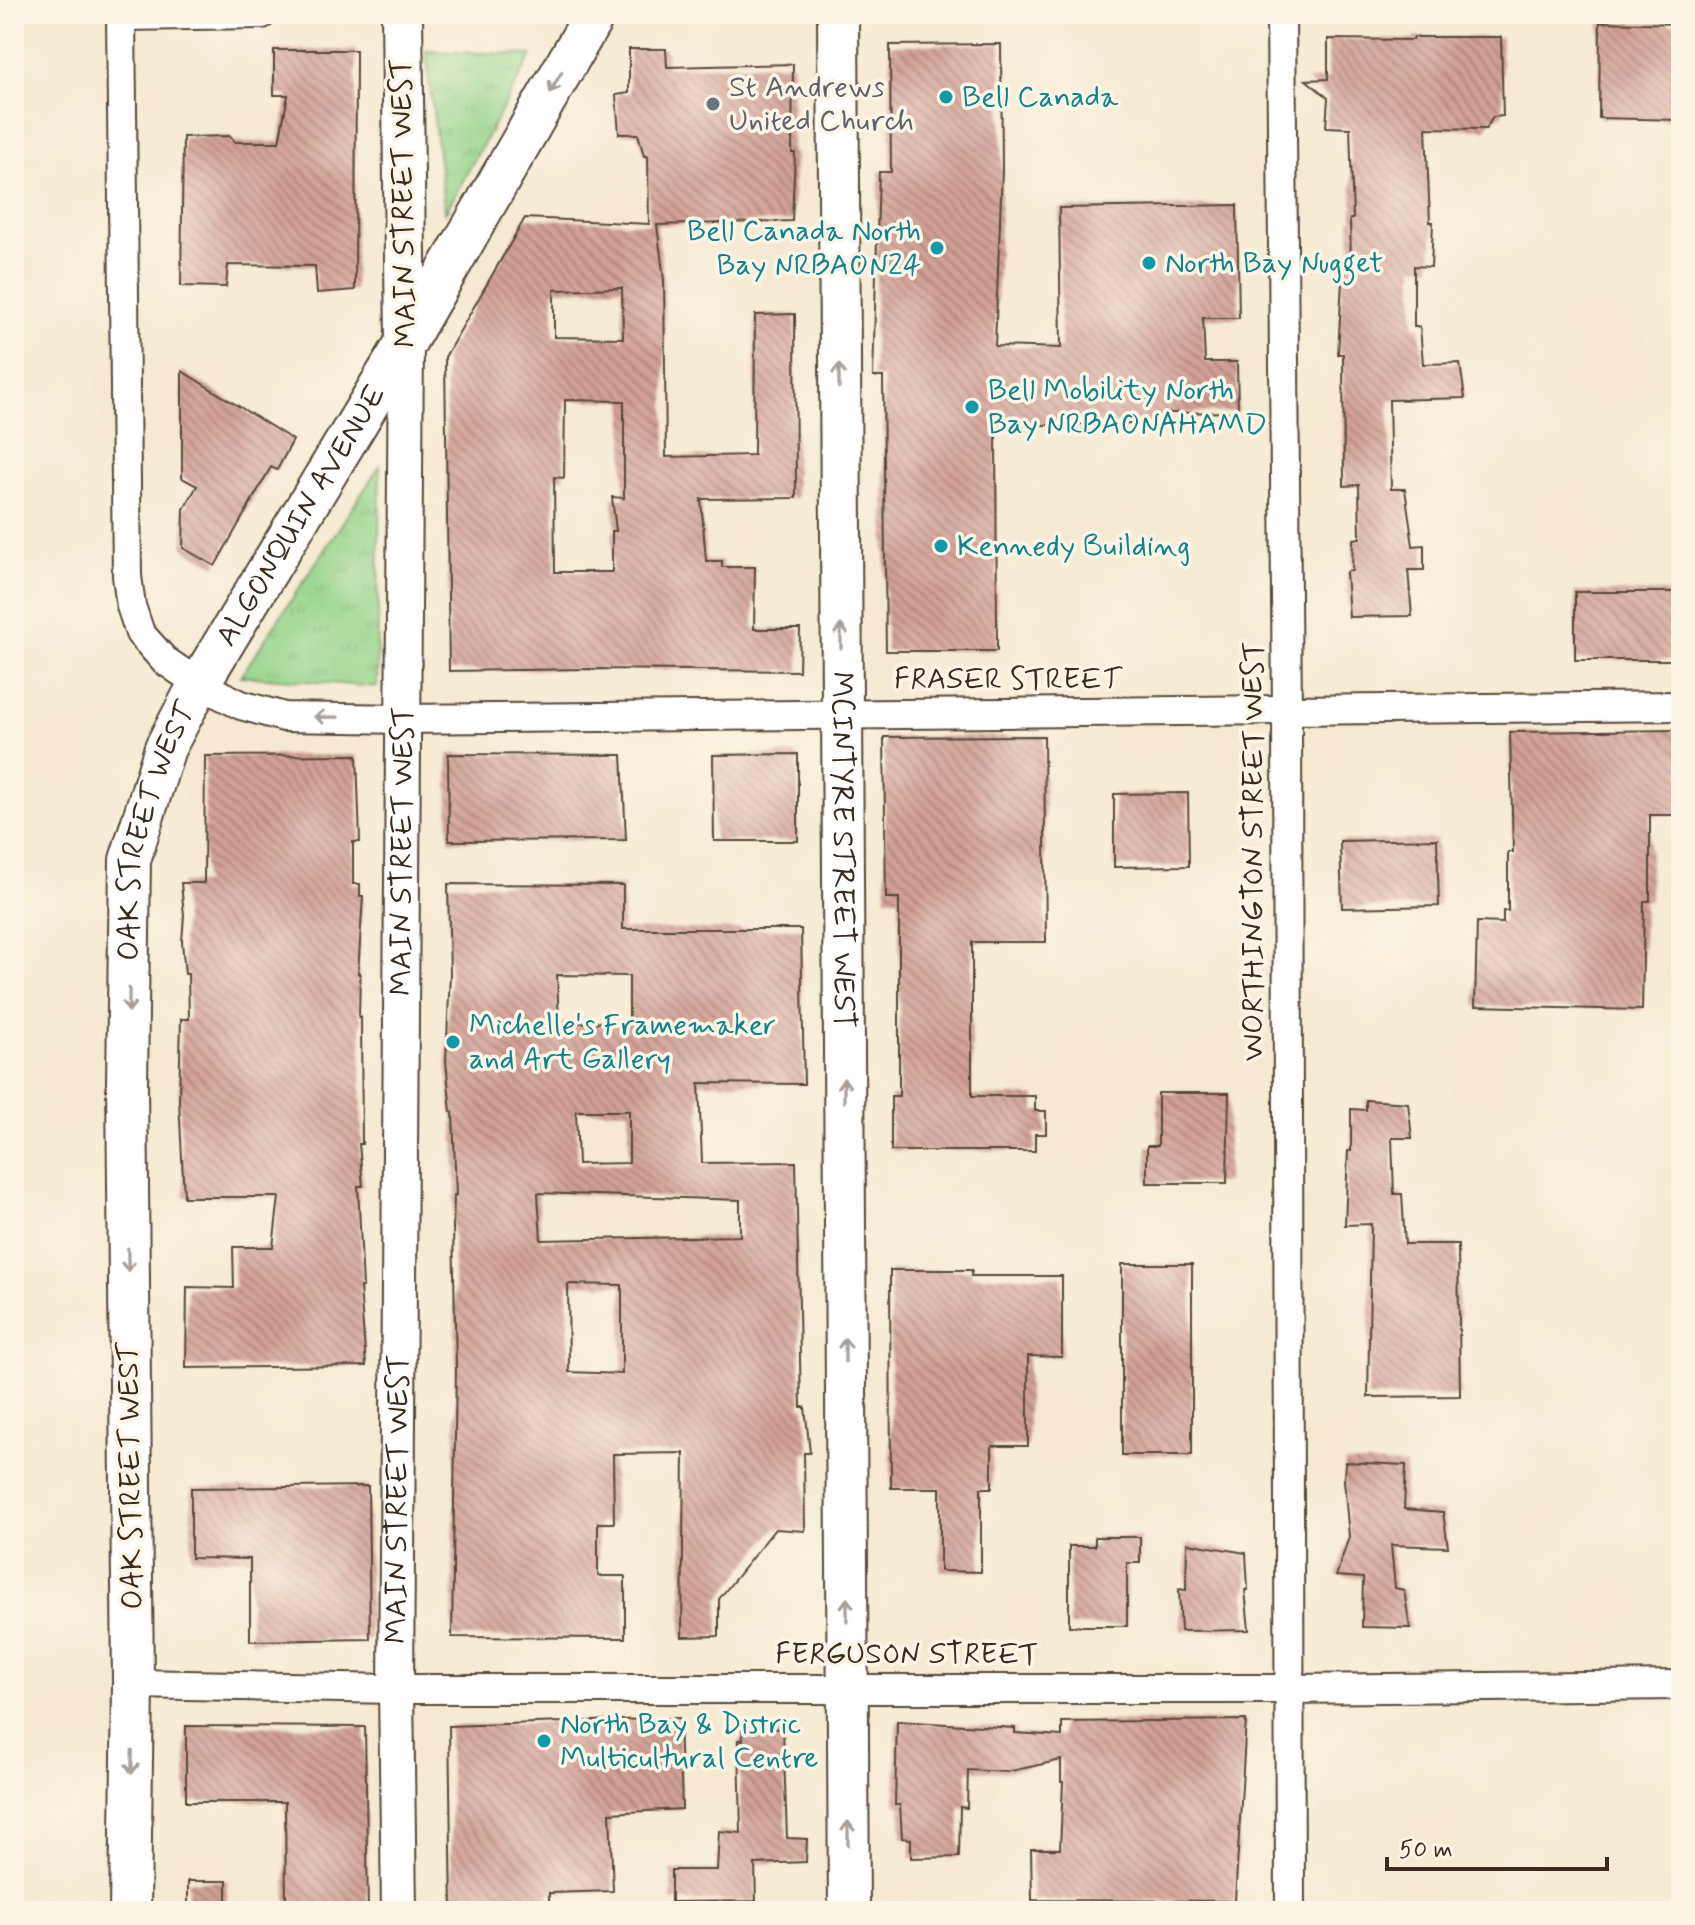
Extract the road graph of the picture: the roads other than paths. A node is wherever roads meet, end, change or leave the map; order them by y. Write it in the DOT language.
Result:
graph roads {
  1 [pos="262,14"];
  2 [pos="402,14"];
  3 [pos="595,14"];
  4 [pos="838,14"];
  5 [pos="1281,14"];
  6 [pos="121,15"];
  7 [pos="406,342"];
  8 [pos="199,684"];
  9 [pos="1681,706"];
  10 [pos="1287,712"];
  11 [pos="841,714"];
  12 [pos="404,719"];
  13 [pos="133,1684"];
  14 [pos="1681,1685"];
  15 [pos="848,1688"];
  16 [pos="396,1689"];
  17 [pos="1288,1689"];
  18 [pos="130,1911"];
  19 [pos="399,1911"];
  20 [pos="849,1911"];
  21 [pos="1290,1911"];
  1 -- 6 [label="street"];
  2 -- 7 [label="main road, MAIN STREET WEST"];
  3 -- 7 [label="main road, ALGONQUIN AVENUE, one-way"];
  11 -- 4 [label="main road, MCINTYRE STREET WEST, one-way"];
  5 -- 10 [label="street, WORTHINGTON STREET WEST"];
  6 -- 8 [label="street, OAK STREET WEST"];
  7 -- 8 [label="main road, ALGONQUIN AVENUE"];
  7 -- 12 [label="street, MAIN STREET WEST"];
  12 -- 8 [label="street, FRASER STREET, one-way"];
  8 -- 13 [label="main road, OAK STREET WEST, one-way"];
  9 -- 10 [label="street, FRASER STREET"];
  10 -- 11 [label="street, FRASER STREET"];
  10 -- 17 [label="street, WORTHINGTON STREET WEST"];
  11 -- 12 [label="street, FRASER STREET"];
  15 -- 11 [label="main road, MCINTYRE STREET WEST, one-way"];
  12 -- 16 [label="street, MAIN STREET WEST"];
  13 -- 16 [label="street, FERGUSON STREET"];
  13 -- 18 [label="main road, OAK STREET WEST, one-way"];
  14 -- 17 [label="street, FERGUSON STREET"];
  15 -- 16 [label="street, FERGUSON STREET"];
  15 -- 17 [label="street, FERGUSON STREET"];
  20 -- 15 [label="main road, MCINTYRE STREET WEST, one-way"];
  16 -- 19 [label="street, MAIN STREET WEST"];
  17 -- 21 [label="street, WORTHINGTON STREET WEST"];
}
